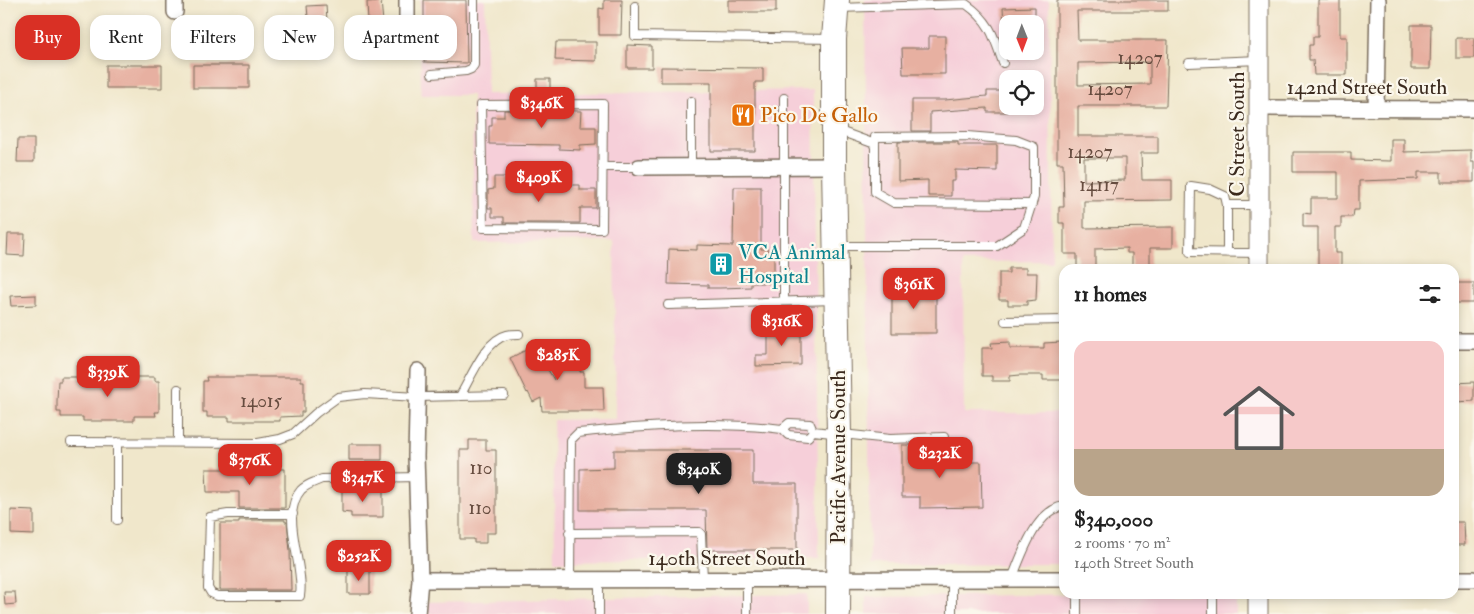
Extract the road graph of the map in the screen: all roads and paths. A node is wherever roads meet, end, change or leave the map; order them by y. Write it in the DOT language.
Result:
graph roads {
  1 [pos="407,0"];
  2 [pos="474,0"];
  3 [pos="1259,0"];
  4 [pos="1378,0"];
  5 [pos="836,4"];
  6 [pos="635,6"];
  7 [pos="407,15"];
  8 [pos="834,39"];
  9 [pos="1259,60"];
  10 [pos="1002,63"];
  11 [pos="1189,63"];
  12 [pos="432,74"];
  13 [pos="784,98"];
  14 [pos="691,101"];
  15 [pos="1259,108"];
  16 [pos="1376,108"];
  17 [pos="1474,109"];
  18 [pos="834,129"];
  19 [pos="875,144"];
  20 [pos="784,166"];
  21 [pos="834,166"];
  22 [pos="639,167"];
  23 [pos="691,167"];
  24 [pos="602,168"];
  25 [pos="1032,204"];
  26 [pos="1227,205"];
  27 [pos="1259,205"];
  28 [pos="836,246"];
  29 [pos="1227,253"];
  30 [pos="1259,261"];
  31 [pos="836,300"];
  32 [pos="784,301"];
  33 [pos="668,305"];
  34 [pos="1059,320"];
  35 [pos="1005,321"];
  36 [pos="519,334"];
  37 [pos="1459,341"];
  38 [pos="1474,341"];
  39 [pos="418,371"];
  40 [pos="178,389"];
  41 [pos="504,395"];
  42 [pos="460,396"];
  43 [pos="418,397"];
  44 [pos="782,429"];
  45 [pos="813,431"];
  46 [pos="839,433"];
  47 [pos="944,437"];
  48 [pos="71,442"];
  49 [pos="117,442"];
  50 [pos="178,442"];
  51 [pos="417,477"];
  52 [pos="1059,507"];
  53 [pos="293,514"];
  54 [pos="116,520"];
  55 [pos="569,533"];
  56 [pos="1459,578"];
  57 [pos="1474,578"];
  58 [pos="703,579"];
  59 [pos="838,579"];
  60 [pos="952,579"];
  61 [pos="1012,579"];
  62 [pos="1059,579"];
  63 [pos="420,580"];
  64 [pos="570,580"];
  65 [pos="599,580"];
  66 [pos="747,580"];
  67 [pos="1077,599"];
  68 [pos="1213,599"];
  69 [pos="1258,599"];
  70 [pos="418,614"];
  71 [pos="599,614"];
  72 [pos="747,614"];
  73 [pos="838,614"];
  74 [pos="952,614"];
  75 [pos="1077,614"];
  76 [pos="1213,614"];
  77 [pos="1258,614"];
  1 -- 7 [label="street"];
  2 -- 12 [label="lane"];
  3 -- 9 [label="street, C Street South"];
  4 -- 16 [label="street"];
  5 -- 8 [label="main road, Pacific Avenue South"];
  5 -- 10 [label="lane"];
  6 -- 8 [label="lane"];
  8 -- 18 [label="main road, Pacific Avenue South"];
  9 -- 11 [label="lane"];
  9 -- 15 [label="street, C Street South"];
  13 -- 20 [label="lane"];
  14 -- 23 [label="lane"];
  15 -- 16 [label="street, 142nd Street South"];
  15 -- 27 [label="street, C Street South"];
  16 -- 17 [label="street, 142nd Street South"];
  18 -- 19 [label="lane"];
  18 -- 21 [label="main road, Pacific Avenue South"];
  19 -- 25 [label="lane"];
  19 -- 25 [label="lane"];
  20 -- 21 [label="street"];
  20 -- 23 [label="street"];
  20 -- 32 [label="lane"];
  21 -- 28 [label="main road, Pacific Avenue South"];
  22 -- 23 [label="street"];
  22 -- 24 [label="lane"];
  24 -- 24 [label="lane"];
  25 -- 28 [label="lane"];
  26 -- 27 [label="lane"];
  26 -- 29 [label="lane"];
  26 -- 29 [label="lane"];
  27 -- 30 [label="street, C Street South"];
  28 -- 31 [label="main road, Pacific Avenue South"];
  29 -- 30 [label="lane"];
  31 -- 32 [label="lane"];
  31 -- 46 [label="main road, Pacific Avenue South"];
  32 -- 33 [label="lane"];
  34 -- 35 [label="lane"];
  36 -- 42 [label="lane"];
  37 -- 38 [label="street"];
  39 -- 43 [label="street"];
  40 -- 50 [label="lane"];
  41 -- 42 [label="lane"];
  42 -- 43 [label="lane"];
  43 -- 50 [label="lane"];
  43 -- 51 [label="street"];
  44 -- 45 [label="lane"];
  44 -- 45 [label="lane"];
  44 -- 55 [label="lane"];
  45 -- 46 [label="lane"];
  46 -- 47 [label="lane"];
  46 -- 59 [label="main road, Pacific Avenue South"];
  48 -- 49 [label="lane"];
  49 -- 50 [label="lane"];
  49 -- 54 [label="lane"];
  51 -- 53 [label="lane"];
  51 -- 63 [label="street"];
  52 -- 61 [label="lane"];
  53 -- 53 [label="lane"];
  55 -- 58 [label="lane"];
  55 -- 64 [label="lane"];
  56 -- 57 [label="street"];
  58 -- 65 [label="street, 140th Street South"];
  58 -- 66 [label="street, 140th Street South"];
  59 -- 60 [label="street, 140th Street South"];
  59 -- 66 [label="street, 140th Street South"];
  59 -- 73 [label="main road, Pacific Avenue South"];
  60 -- 61 [label="street, 140th Street South"];
  60 -- 74 [label="lane"];
  61 -- 62 [label="street, 140th Street South"];
  63 -- 64 [label="street, 140th Street South"];
  63 -- 70 [label="street"];
  64 -- 65 [label="street, 140th Street South"];
  65 -- 71 [label="lane"];
  66 -- 72 [label="lane"];
  67 -- 75 [label="lane"];
  68 -- 76 [label="lane"];
  69 -- 77 [label="street"];
}
